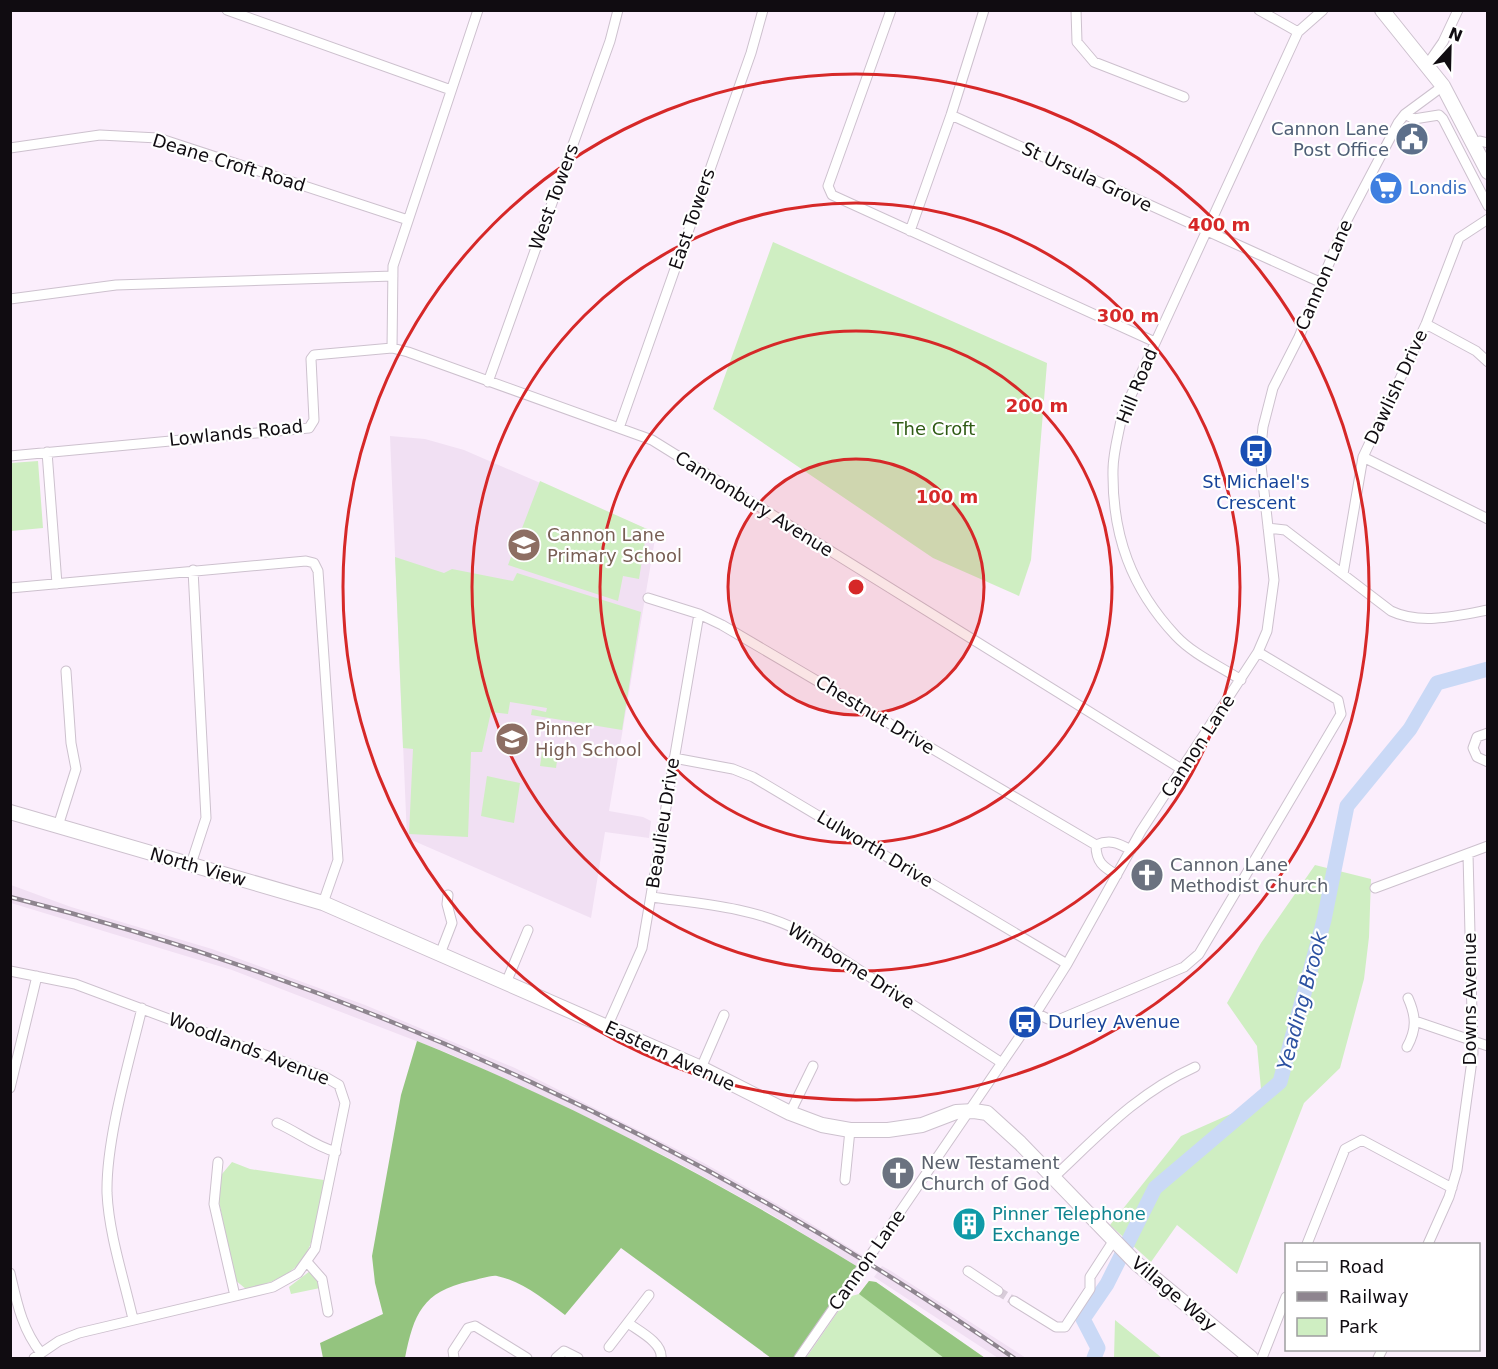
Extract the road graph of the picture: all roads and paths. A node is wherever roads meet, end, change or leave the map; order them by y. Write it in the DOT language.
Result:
graph roads {
  1 [pos="227,10"];
  2 [pos="478,10"];
  3 [pos="618,10"];
  4 [pos="763,10"];
  5 [pos="891,10"];
  6 [pos="984,10"];
  7 [pos="1076,10"];
  8 [pos="1259,10"];
  9 [pos="1323,10"];
  10 [pos="1382,10"];
  11 [pos="1458,10"];
  12 [pos="1298,32"];
  13 [pos="1427,65"];
  14 [pos="1443,86"];
  15 [pos="451,90"];
  16 [pos="1184,97"];
  17 [pos="1405,114"];
  18 [pos="951,115"];
  19 [pos="1480,144"];
  20 [pos="10,148"];
  21 [pos="1488,172"];
  22 [pos="1488,206"];
  23 [pos="1488,219"];
  24 [pos="408,220"];
  25 [pos="910,231"];
  26 [pos="1207,231"];
  27 [pos="393,276"];
  28 [pos="1322,283"];
  29 [pos="10,299"];
  30 [pos="1426,324"];
  31 [pos="1155,342"];
  32 [pos="392,348"];
  33 [pos="1488,362"];
  34 [pos="488,382"];
  35 [pos="619,428"];
  36 [pos="46,452"];
  37 [pos="10,456"];
  38 [pos="1363,457"];
  39 [pos="1488,519"];
  40 [pos="1268,528"];
  41 [pos="194,570"];
  42 [pos="1343,574"];
  43 [pos="57,584"];
  44 [pos="10,588"];
  45 [pos="648,598"];
  46 [pos="1488,610"];
  47 [pos="699,614"];
  48 [pos="1258,652"];
  49 [pos="66,671"];
  50 [pos="1241,680"];
  51 [pos="1488,733"];
  52 [pos="674,758"];
  53 [pos="1488,762"];
  54 [pos="1183,770"];
  55 [pos="10,812"];
  56 [pos="58,826"];
  57 [pos="1096,846"];
  58 [pos="1488,846"];
  59 [pos="1131,850"];
  60 [pos="1468,854"];
  61 [pos="191,864"];
  62 [pos="1118,875"];
  63 [pos="1375,888"];
  64 [pos="448,895"];
  65 [pos="651,897"];
  66 [pos="323,903"];
  67 [pos="382,928"];
  68 [pos="528,930"];
  69 [pos="440,954"];
  70 [pos="1067,964"];
  71 [pos="10,971"];
  72 [pos="37,976"];
  73 [pos="506,983"];
  74 [pos="1408,998"];
  75 [pos="142,1008"];
  76 [pos="1036,1013"];
  77 [pos="724,1015"];
  78 [pos="1415,1021"];
  79 [pos="607,1027"];
  80 [pos="1474,1040"];
  81 [pos="1488,1046"];
  82 [pos="1407,1047"];
  83 [pos="1002,1063"];
  84 [pos="813,1066"];
  85 [pos="1195,1067"];
  86 [pos="700,1068"];
  87 [pos="10,1088"];
  88 [pos="967,1111"];
  89 [pos="790,1113"];
  90 [pos="277,1123"];
  91 [pos="850,1130"];
  92 [pos="336,1152"];
  93 [pos="218,1162"];
  94 [pos="1054,1177"];
  95 [pos="845,1180"];
  96 [pos="1452,1188"];
  97 [pos="1308,1243"];
  98 [pos="1429,1243"];
  99 [pos="1120,1247"];
  100 [pos="307,1262"];
  101 [pos="968,1271"];
  102 [pos="10,1273"];
  103 [pos="998,1291"];
  104 [pos="649,1295"];
  105 [pos="235,1296"];
  106 [pos="1014,1301"];
  107 [pos="1285,1302"];
  108 [pos="328,1312"];
  109 [pos="133,1319"];
  110 [pos="628,1323"];
  111 [pos="609,1347"];
  112 [pos="37,1356"];
  113 [pos="454,1359"];
  114 [pos="527,1359"];
  115 [pos="556,1359"];
  116 [pos="578,1359"];
  117 [pos="661,1359"];
  118 [pos="799,1359"];
  119 [pos="1251,1359"];
  120 [pos="1262,1359"];
  1 -- 15 [label="street"];
  2 -- 15 [label="street"];
  3 -- 34 [label="street, West Towers"];
  4 -- 35 [label="street, East Towers"];
  5 -- 25 [label="street"];
  6 -- 18 [label="street"];
  7 -- 16 [label="street"];
  8 -- 12 [label="street"];
  9 -- 12 [label="street, Hill Road"];
  10 -- 13 [label="street"];
  11 -- 13 [label="street"];
  12 -- 26 [label="street, Hill Road"];
  13 -- 14 [label="street"];
  14 -- 17 [label="street, Cannon Lane"];
  14 -- 19 [label="street"];
  15 -- 24 [label="street"];
  17 -- 22 [label="street"];
  17 -- 28 [label="street, Cannon Lane"];
  18 -- 25 [label="street"];
  18 -- 26 [label="street, St Ursula Grove"];
  19 -- 21 [label="street"];
  20 -- 24 [label="street, Deane Croft Road"];
  23 -- 30 [label="street, Dawlish Drive"];
  24 -- 27 [label="street"];
  25 -- 31 [label="street"];
  26 -- 28 [label="street, St Ursula Grove"];
  26 -- 31 [label="street, Hill Road"];
  27 -- 29 [label="street"];
  27 -- 32 [label="street"];
  28 -- 40 [label="street, Cannon Lane"];
  30 -- 33 [label="street"];
  30 -- 38 [label="street, Dawlish Drive"];
  31 -- 50 [label="street, Hill Road"];
  32 -- 34 [label="street, Cannonbury Avenue"];
  32 -- 36 [label="street, Lowlands Road"];
  34 -- 35 [label="street, Cannonbury Avenue"];
  35 -- 54 [label="street, Cannonbury Avenue"];
  36 -- 37 [label="street, Lowlands Road"];
  36 -- 43 [label="street"];
  38 -- 39 [label="street"];
  38 -- 42 [label="street, Dawlish Drive"];
  40 -- 42 [label="street"];
  40 -- 48 [label="street, Cannon Lane"];
  41 -- 43 [label="street"];
  41 -- 61 [label="street"];
  41 -- 66 [label="street"];
  42 -- 46 [label="street"];
  43 -- 44 [label="street"];
  45 -- 47 [label="street, Chestnut Drive"];
  47 -- 52 [label="street, Beaulieu Drive"];
  47 -- 57 [label="street, Chestnut Drive"];
  48 -- 50 [label="street, Cannon Lane"];
  48 -- 76 [label="street"];
  49 -- 56 [label="street"];
  50 -- 54 [label="street, Cannon Lane"];
  51 -- 53 [label="street"];
  52 -- 65 [label="street, Beaulieu Drive"];
  52 -- 70 [label="street, Lulworth Drive"];
  54 -- 59 [label="street, Cannon Lane"];
  55 -- 56 [label="street, North View"];
  56 -- 61 [label="street, North View"];
  57 -- 59 [label="street"];
  57 -- 62 [label="street, Chestnut Drive"];
  58 -- 60 [label="street"];
  59 -- 62 [label="street, Cannon Lane"];
  60 -- 63 [label="street"];
  60 -- 80 [label="street, Downs Avenue"];
  61 -- 66 [label="street, North View"];
  62 -- 70 [label="street, Cannon Lane"];
  64 -- 69 [label="street"];
  65 -- 79 [label="street, Beaulieu Drive"];
  65 -- 83 [label="street, Wimborne Drive"];
  66 -- 67 [label="street, North View"];
  67 -- 69 [label="street, Eastern Avenue"];
  68 -- 73 [label="street"];
  69 -- 73 [label="street, Eastern Avenue"];
  70 -- 76 [label="street, Cannon Lane"];
  71 -- 72 [label="street, Woodlands Avenue"];
  72 -- 75 [label="street, Woodlands Avenue"];
  72 -- 87 [label="street"];
  73 -- 79 [label="street, Eastern Avenue"];
  74 -- 78 [label="street"];
  75 -- 92 [label="street, Woodlands Avenue"];
  75 -- 109 [label="street"];
  76 -- 83 [label="street, Cannon Lane"];
  77 -- 86 [label="street"];
  78 -- 80 [label="street"];
  78 -- 82 [label="street"];
  79 -- 86 [label="street, Eastern Avenue"];
  80 -- 81 [label="street"];
  80 -- 96 [label="street, Downs Avenue"];
  83 -- 88 [label="street, Cannon Lane"];
  84 -- 89 [label="street"];
  85 -- 94 [label="street"];
  86 -- 89 [label="street, Eastern Avenue"];
  88 -- 91 [label="street, Eastern Avenue"];
  88 -- 94 [label="street, Village Way"];
  88 -- 118 [label="street, Cannon Lane, bridge"];
  89 -- 91 [label="street, Eastern Avenue"];
  90 -- 92 [label="street"];
  91 -- 95 [label="street"];
  92 -- 100 [label="street, Woodlands Avenue"];
  93 -- 105 [label="street"];
  94 -- 99 [label="street, Village Way"];
  96 -- 97 [label="street"];
  96 -- 98 [label="street, Downs Avenue"];
  99 -- 106 [label="street"];
  99 -- 119 [label="street, Village Way"];
  100 -- 105 [label="street, Woodlands Avenue"];
  100 -- 108 [label="street"];
  101 -- 103 [label="street"];
  102 -- 112 [label="street"];
  104 -- 110 [label="street"];
  105 -- 109 [label="street, Woodlands Avenue"];
  107 -- 120 [label="street"];
  109 -- 112 [label="street, Woodlands Avenue"];
  110 -- 111 [label="street"];
  110 -- 117 [label="street"];
  113 -- 114 [label="street"];
  115 -- 116 [label="street"];
}
